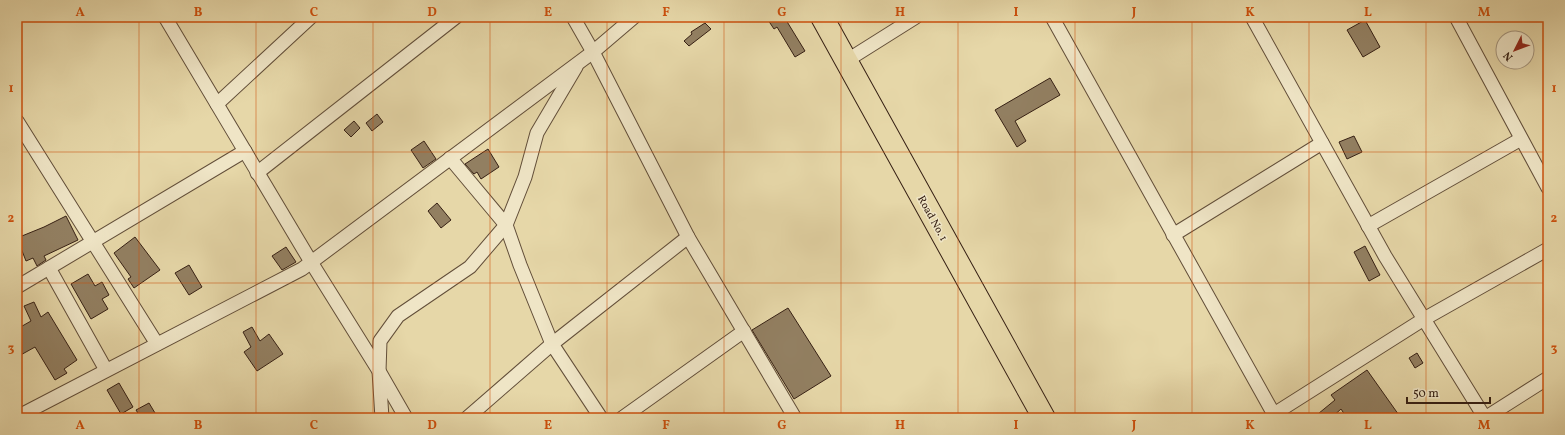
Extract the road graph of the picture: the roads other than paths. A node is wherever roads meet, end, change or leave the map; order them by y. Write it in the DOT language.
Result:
graph roads {
  1 [pos="165,17"];
  2 [pos="311,17"];
  3 [pos="456,17"];
  4 [pos="573,17"];
  5 [pos="634,17"];
  6 [pos="822,17"];
  7 [pos="916,17"];
  8 [pos="1052,17"];
  9 [pos="1252,17"];
  10 [pos="1456,17"];
  11 [pos="593,52"];
  12 [pos="846,61"];
  13 [pos="579,62"];
  14 [pos="217,104"];
  15 [pos="17,121"];
  16 [pos="1521,138"];
  17 [pos="1322,143"];
  18 [pos="245,152"];
  19 [pos="450,158"];
  20 [pos="257,172"];
  21 [pos="1548,188"];
  22 [pos="506,225"];
  23 [pos="1368,226"];
  24 [pos="1173,235"];
  25 [pos="688,237"];
  26 [pos="92,242"];
  27 [pos="1548,248"];
  28 [pos="311,262"];
  29 [pos="49,268"];
  30 [pos="17,287"];
  31 [pos="1424,320"];
  32 [pos="744,331"];
  33 [pos="157,344"];
  34 [pos="552,344"];
  35 [pos="106,370"];
  36 [pos="379,370"];
  37 [pos="1548,378"];
  38 [pos="1275,416"];
  39 [pos="17,417"];
  40 [pos="382,418"];
  41 [pos="406,418"];
  42 [pos="467,418"];
  43 [pos="601,418"];
  44 [pos="622,418"];
  45 [pos="795,418"];
  46 [pos="1044,418"];
  47 [pos="1485,418"];
  1 -- 14 [label="street"];
  2 -- 14 [label="street"];
  3 -- 20 [label="street"];
  4 -- 11 [label="street"];
  5 -- 11 [label="street"];
  6 -- 12 [label="highway, Road No. 1"];
  7 -- 12 [label="street"];
  8 -- 24 [label="street"];
  9 -- 17 [label="street"];
  10 -- 16 [label="street"];
  11 -- 13 [label="street"];
  11 -- 25 [label="street"];
  12 -- 46 [label="highway, Road No. 1"];
  13 -- 19 [label="street"];
  13 -- 22 [label="street"];
  14 -- 18 [label="street"];
  15 -- 26 [label="street"];
  16 -- 21 [label="street"];
  16 -- 23 [label="street"];
  17 -- 23 [label="street"];
  17 -- 24 [label="street"];
  18 -- 20 [label="street"];
  18 -- 26 [label="street"];
  19 -- 22 [label="street"];
  19 -- 28 [label="street"];
  20 -- 28 [label="street"];
  22 -- 34 [label="street"];
  22 -- 36 [label="street"];
  23 -- 31 [label="street"];
  24 -- 38 [label="street"];
  25 -- 32 [label="street"];
  25 -- 34 [label="street"];
  26 -- 29 [label="street"];
  26 -- 33 [label="street"];
  27 -- 31 [label="street"];
  28 -- 33 [label="street"];
  28 -- 36 [label="street"];
  29 -- 30 [label="street"];
  29 -- 35 [label="street"];
  31 -- 38 [label="street"];
  31 -- 47 [label="street"];
  32 -- 44 [label="street"];
  32 -- 45 [label="street"];
  33 -- 35 [label="street"];
  34 -- 42 [label="street"];
  34 -- 43 [label="street"];
  35 -- 39 [label="street"];
  36 -- 40 [label="street"];
  36 -- 41 [label="street"];
  37 -- 47 [label="street"];
}
